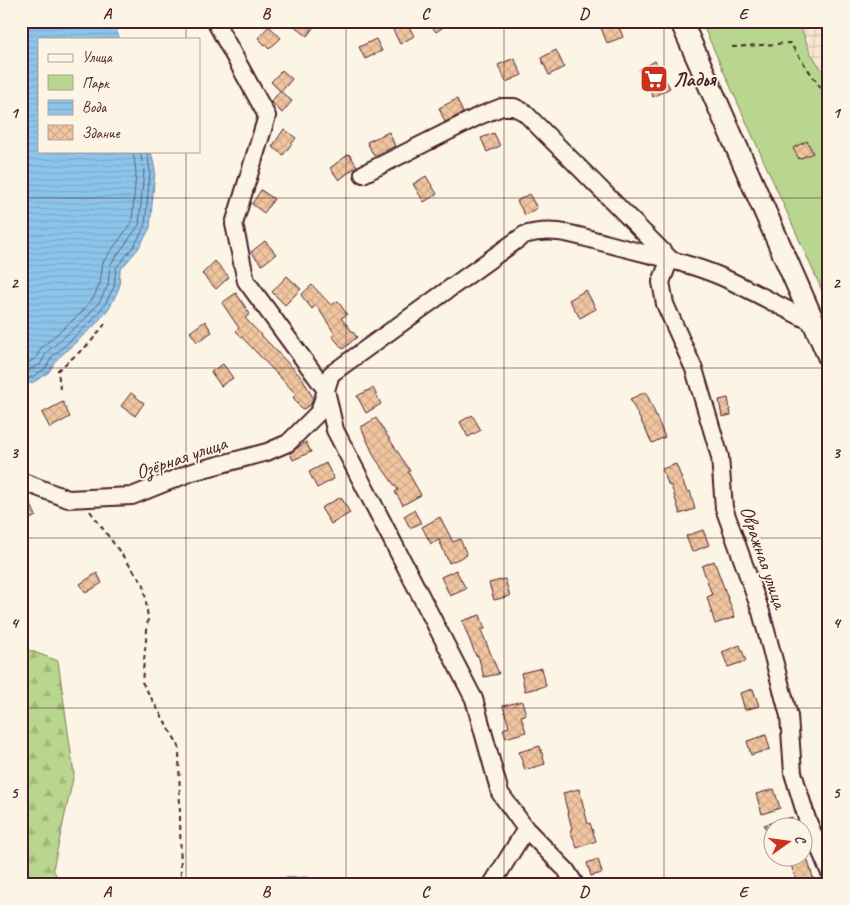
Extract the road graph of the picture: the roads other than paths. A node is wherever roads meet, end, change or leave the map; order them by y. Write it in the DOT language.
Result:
graph roads {
  1 [pos="215,21"];
  2 [pos="681,21"];
  3 [pos="362,174"];
  4 [pos="670,259"];
  5 [pos="814,323"];
  6 [pos="829,357"];
  7 [pos="326,390"];
  8 [pos="21,481"];
  9 [pos="526,829"];
  10 [pos="829,871"];
  11 [pos="492,884"];
  12 [pos="575,884"];
  1 -- 7 [label="street"];
  2 -- 5 [label="main road"];
  3 -- 4 [label="street"];
  4 -- 5 [label="street, Озёрная улица"];
  4 -- 7 [label="street, Озёрная улица"];
  4 -- 10 [label="street, Овражная улица"];
  5 -- 6 [label="main road"];
  7 -- 8 [label="street, Озёрная улица"];
  7 -- 9 [label="street"];
  9 -- 11 [label="street"];
  9 -- 12 [label="street"];
}
